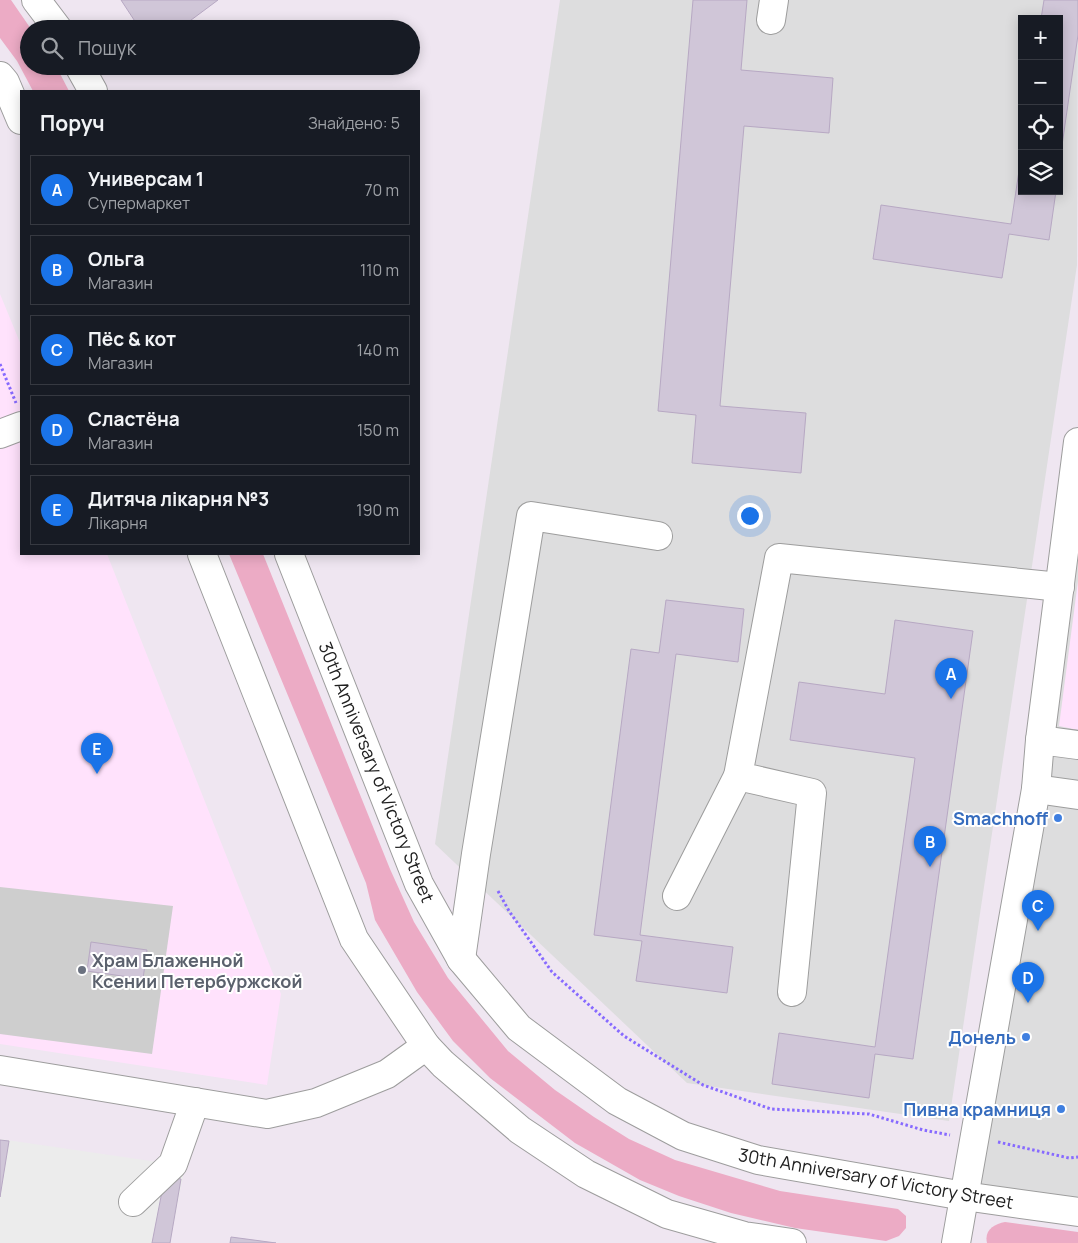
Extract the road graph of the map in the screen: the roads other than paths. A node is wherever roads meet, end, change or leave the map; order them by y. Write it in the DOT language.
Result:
graph roads {
  1 [pos="36,0"];
  2 [pos="51,20"];
  3 [pos="84,75"];
  4 [pos="0,76"];
  5 [pos="92,90"];
  6 [pos="20,118"];
  7 [pos="20,416"];
  8 [pos="0,434"];
  9 [pos="1078,442"];
  10 [pos="658,536"];
  11 [pos="202,555"];
  12 [pos="288,555"];
  13 [pos="1060,587"];
  14 [pos="1040,740"];
  15 [pos="1078,745"];
  16 [pos="738,776"];
  17 [pos="1036,789"];
  18 [pos="1078,795"];
  19 [pos="677,896"];
  20 [pos="461,959"];
  21 [pos="792,992"];
  22 [pos="426,1046"];
  23 [pos="0,1070"];
  24 [pos="195,1102"];
  25 [pos="964,1196"];
  26 [pos="133,1202"];
  27 [pos="1078,1212"];
  28 [pos="786,1243"];
  29 [pos="956,1243"];
  1 -- 2 [label="street"];
  3 -- 5 [label="street"];
  4 -- 6 [label="street"];
  7 -- 8 [label="street"];
  9 -- 13 [label="street"];
  10 -- 20 [label="street"];
  11 -- 22 [label="street"];
  12 -- 20 [label="street, 30th Anniversary of Victory Street"];
  13 -- 14 [label="street"];
  13 -- 16 [label="street"];
  14 -- 15 [label="street"];
  14 -- 17 [label="street"];
  16 -- 19 [label="street"];
  16 -- 21 [label="street"];
  17 -- 18 [label="street"];
  17 -- 25 [label="street"];
  20 -- 25 [label="street, 30th Anniversary of Victory Street"];
  22 -- 24 [label="street"];
  22 -- 28 [label="street"];
  23 -- 24 [label="street"];
  24 -- 26 [label="street"];
  25 -- 27 [label="street, 30th Anniversary of Victory Street"];
  25 -- 29 [label="street"];
}
